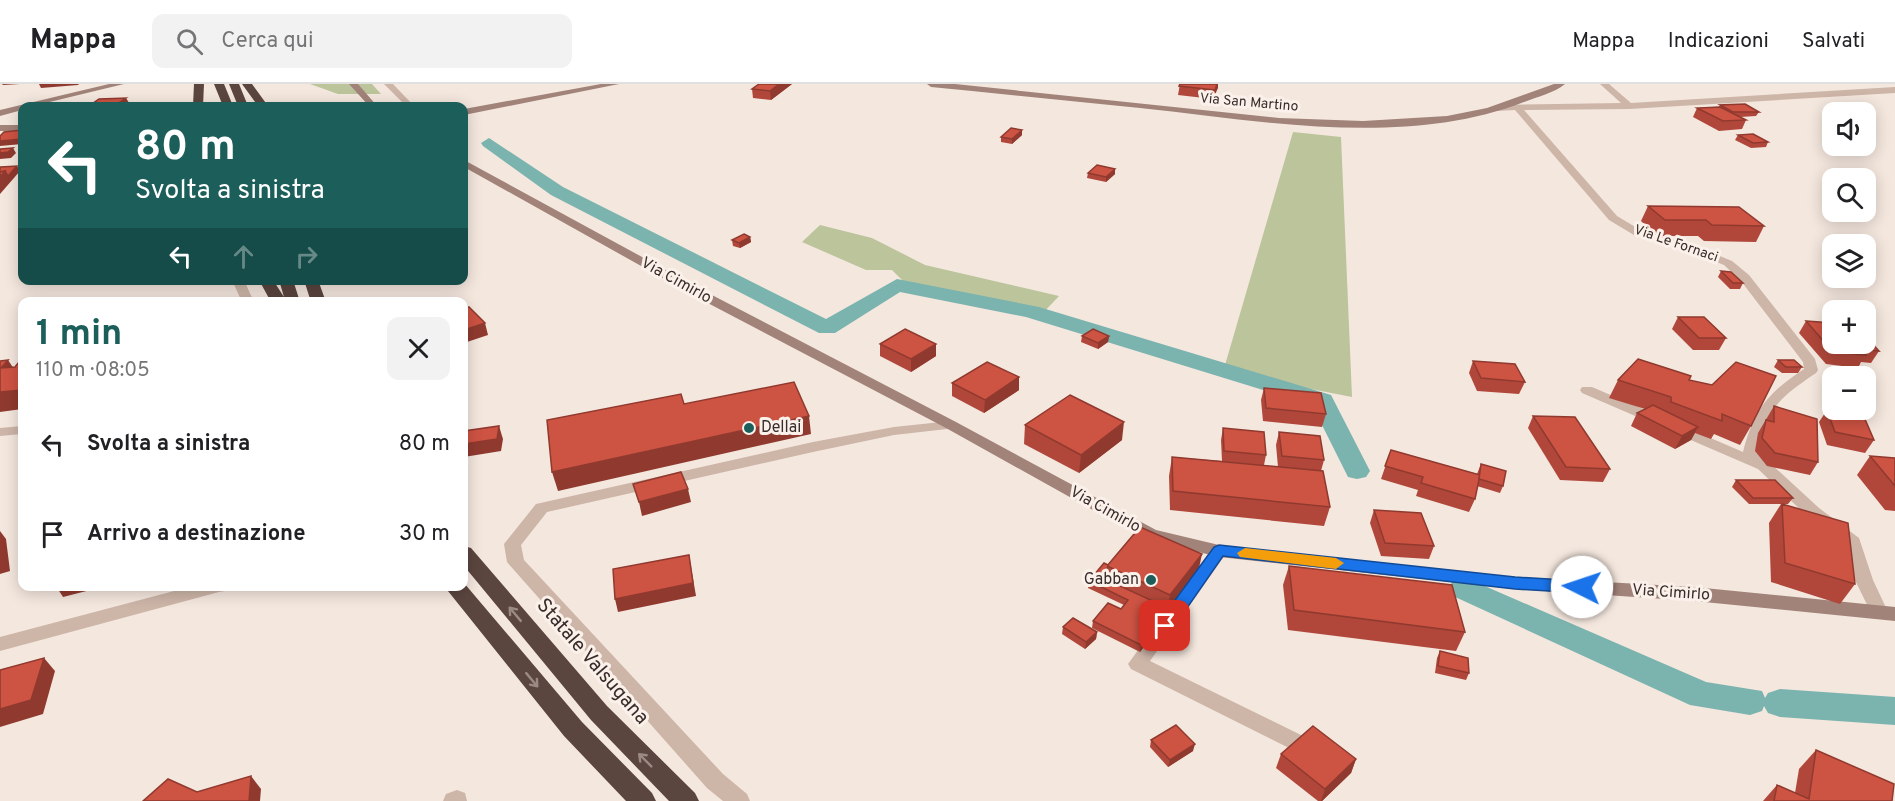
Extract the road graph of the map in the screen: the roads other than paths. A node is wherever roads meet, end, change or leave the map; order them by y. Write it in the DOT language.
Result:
graph roads {
  1 [pos="120,84"];
  2 [pos="199,84"];
  3 [pos="219,84"];
  4 [pos="234,84"];
  5 [pos="247,84"];
  6 [pos="352,84"];
  7 [pos="388,84"];
  8 [pos="615,84"];
  9 [pos="931,84"];
  10 [pos="1561,84"];
  11 [pos="1604,84"];
  12 [pos="1895,90"];
  13 [pos="44,102"];
  14 [pos="198,102"];
  15 [pos="226,102"];
  16 [pos="241,102"];
  17 [pos="260,102"];
  18 [pos="369,102"];
  19 [pos="406,102"];
  20 [pos="1629,106"];
  21 [pos="18,108"];
  22 [pos="1497,108"];
  23 [pos="1519,110"];
  24 [pos="468,111"];
  25 [pos="0,113"];
  26 [pos="0,128"];
  27 [pos="18,128"];
  28 [pos="468,165"];
  29 [pos="1587,390"];
  30 [pos="951,425"];
  31 [pos="18,430"];
  32 [pos="0,432"];
  33 [pos="1763,466"];
  34 [pos="1219,551"];
  35 [pos="468,558"];
  36 [pos="200,591"];
  37 [pos="458,591"];
  38 [pos="1887,613"];
  39 [pos="0,644"];
  40 [pos="1294,741"];
  41 [pos="643,801"];
  42 [pos="686,801"];
  43 [pos="739,801"];
  1 -- 13 [label="street"];
  2 -- 14 [label="highway"];
  3 -- 15 [label="highway"];
  4 -- 16 [label="highway"];
  5 -- 17 [label="highway"];
  6 -- 18 [label="street"];
  7 -- 19 [label="street"];
  8 -- 24 [label="street"];
  9 -- 22 [label="street, Via San Martino"];
  10 -- 22 [label="street, Via San Martino"];
  11 -- 20 [label="street"];
  12 -- 20 [label="street"];
  20 -- 23 [label="street"];
  21 -- 25 [label="street"];
  22 -- 23 [label="street"];
  23 -- 33 [label="street, Via Le Fornaci"];
  26 -- 27 [label="street"];
  28 -- 30 [label="street, Via Cimirlo"];
  29 -- 33 [label="street, Via Le Fornaci"];
  30 -- 34 [label="street, Via Cimirlo"];
  30 -- 43 [label="street"];
  31 -- 32 [label="street"];
  33 -- 38 [label="street, Via Le Fornaci"];
  34 -- 38 [label="street, Via Cimirlo"];
  34 -- 40 [label="street"];
  42 -- 35 [label="highway, Statale Valsugana, one-way"];
  36 -- 39 [label="street"];
  37 -- 41 [label="highway, one-way"];
}
